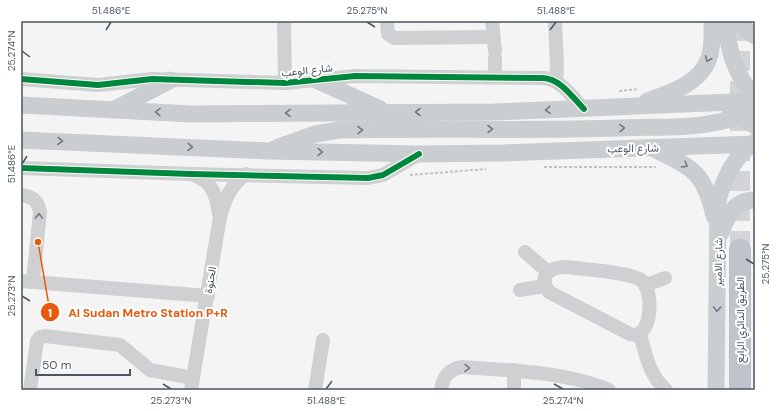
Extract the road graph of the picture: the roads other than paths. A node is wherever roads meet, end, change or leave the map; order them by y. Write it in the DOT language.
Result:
graph roads {
  1 [pos="284,21"];
  2 [pos="387,21"];
  3 [pos="492,21"];
  4 [pos="555,21"];
  5 [pos="712,21"];
  6 [pos="726,21"];
  7 [pos="740,21"];
  8 [pos="755,36"];
  9 [pos="493,37"];
  10 [pos="495,77"];
  11 [pos="21,79"];
  12 [pos="171,80"];
  13 [pos="314,80"];
  14 [pos="556,81"];
  15 [pos="284,83"];
  16 [pos="755,97"];
  17 [pos="755,101"];
  18 [pos="694,104"];
  19 [pos="21,105"];
  20 [pos="629,107"];
  21 [pos="584,109"];
  22 [pos="112,110"];
  23 [pos="386,112"];
  24 [pos="747,112"];
  25 [pos="755,126"];
  26 [pos="21,140"];
  27 [pos="754,143"];
  28 [pos="650,147"];
  29 [pos="269,151"];
  30 [pos="419,154"];
  31 [pos="21,168"];
  32 [pos="191,174"];
  33 [pos="246,174"];
  34 [pos="21,195"];
  35 [pos="755,200"];
  36 [pos="220,217"];
  37 [pos="718,242"];
  38 [pos="740,250"];
  39 [pos="526,252"];
  40 [pos="548,272"];
  41 [pos="665,278"];
  42 [pos="27,282"];
  43 [pos="646,285"];
  44 [pos="545,286"];
  45 [pos="520,290"];
  46 [pos="208,296"];
  47 [pos="640,334"];
  48 [pos="323,340"];
  49 [pos="514,370"];
  50 [pos="192,384"];
  51 [pos="582,386"];
  52 [pos="30,390"];
  53 [pos="315,390"];
  54 [pos="441,390"];
  55 [pos="514,390"];
  56 [pos="608,390"];
  57 [pos="666,390"];
  58 [pos="716,390"];
  59 [pos="740,390"];
  1 -- 15 [label="street"];
  2 -- 9 [label="street"];
  3 -- 9 [label="street"];
  4 -- 14 [label="street"];
  5 -- 20 [label="main road, one-way"];
  6 -- 16 [label="main road"];
  7 -- 8 [label="main road"];
  9 -- 10 [label="street"];
  10 -- 13 [label="street, شارع الوعب"];
  10 -- 14 [label="street, شارع الوعب"];
  11 -- 12 [label="street, شارع الوعب"];
  12 -- 15 [label="street, شارع الوعب"];
  12 -- 22 [label="main road"];
  13 -- 15 [label="street, شارع الوعب"];
  13 -- 23 [label="main road"];
  14 -- 21 [label="street"];
  17 -- 18 [label="main road"];
  18 -- 20 [label="main road"];
  18 -- 24 [label="main road"];
  19 -- 22 [label="main road"];
  20 -- 21 [label="main road"];
  21 -- 23 [label="main road, one-way"];
  23 -- 22 [label="main road, one-way"];
  24 -- 25 [label="main road"];
  29 -- 24 [label="main road, one-way"];
  26 -- 29 [label="main road, شارع الوعب, one-way"];
  27 -- 28 [label="main road, شارع الوعب"];
  27 -- 37 [label="main road, شارع الامير"];
  28 -- 30 [label="main road, شارع الوعب"];
  28 -- 37 [label="main road, one-way"];
  29 -- 30 [label="main road, شارع الوعب, one-way"];
  30 -- 33 [label="street, شارع الوعب"];
  31 -- 32 [label="street, شارع الوعب"];
  32 -- 33 [label="street, شارع الوعب"];
  32 -- 36 [label="street, الحنوة"];
  33 -- 36 [label="street, الحنوة"];
  42 -- 34 [label="street, one-way"];
  35 -- 37 [label="main road"];
  36 -- 46 [label="street, الحنوة"];
  37 -- 58 [label="main road, شارع الامير, one-way"];
  38 -- 59 [label="highway, الطريق الدائري الرابع"];
  39 -- 40 [label="street"];
  40 -- 43 [label="street"];
  40 -- 44 [label="street"];
  41 -- 43 [label="street"];
  42 -- 46 [label="street"];
  43 -- 47 [label="street"];
  44 -- 45 [label="street"];
  44 -- 47 [label="street"];
  46 -- 50 [label="street, الحنوة"];
  47 -- 57 [label="street"];
  48 -- 53 [label="street"];
  49 -- 51 [label="street"];
  54 -- 49 [label="street, one-way"];
  49 -- 55 [label="street"];
  50 -- 52 [label="street"];
  51 -- 56 [label="street"];
}
